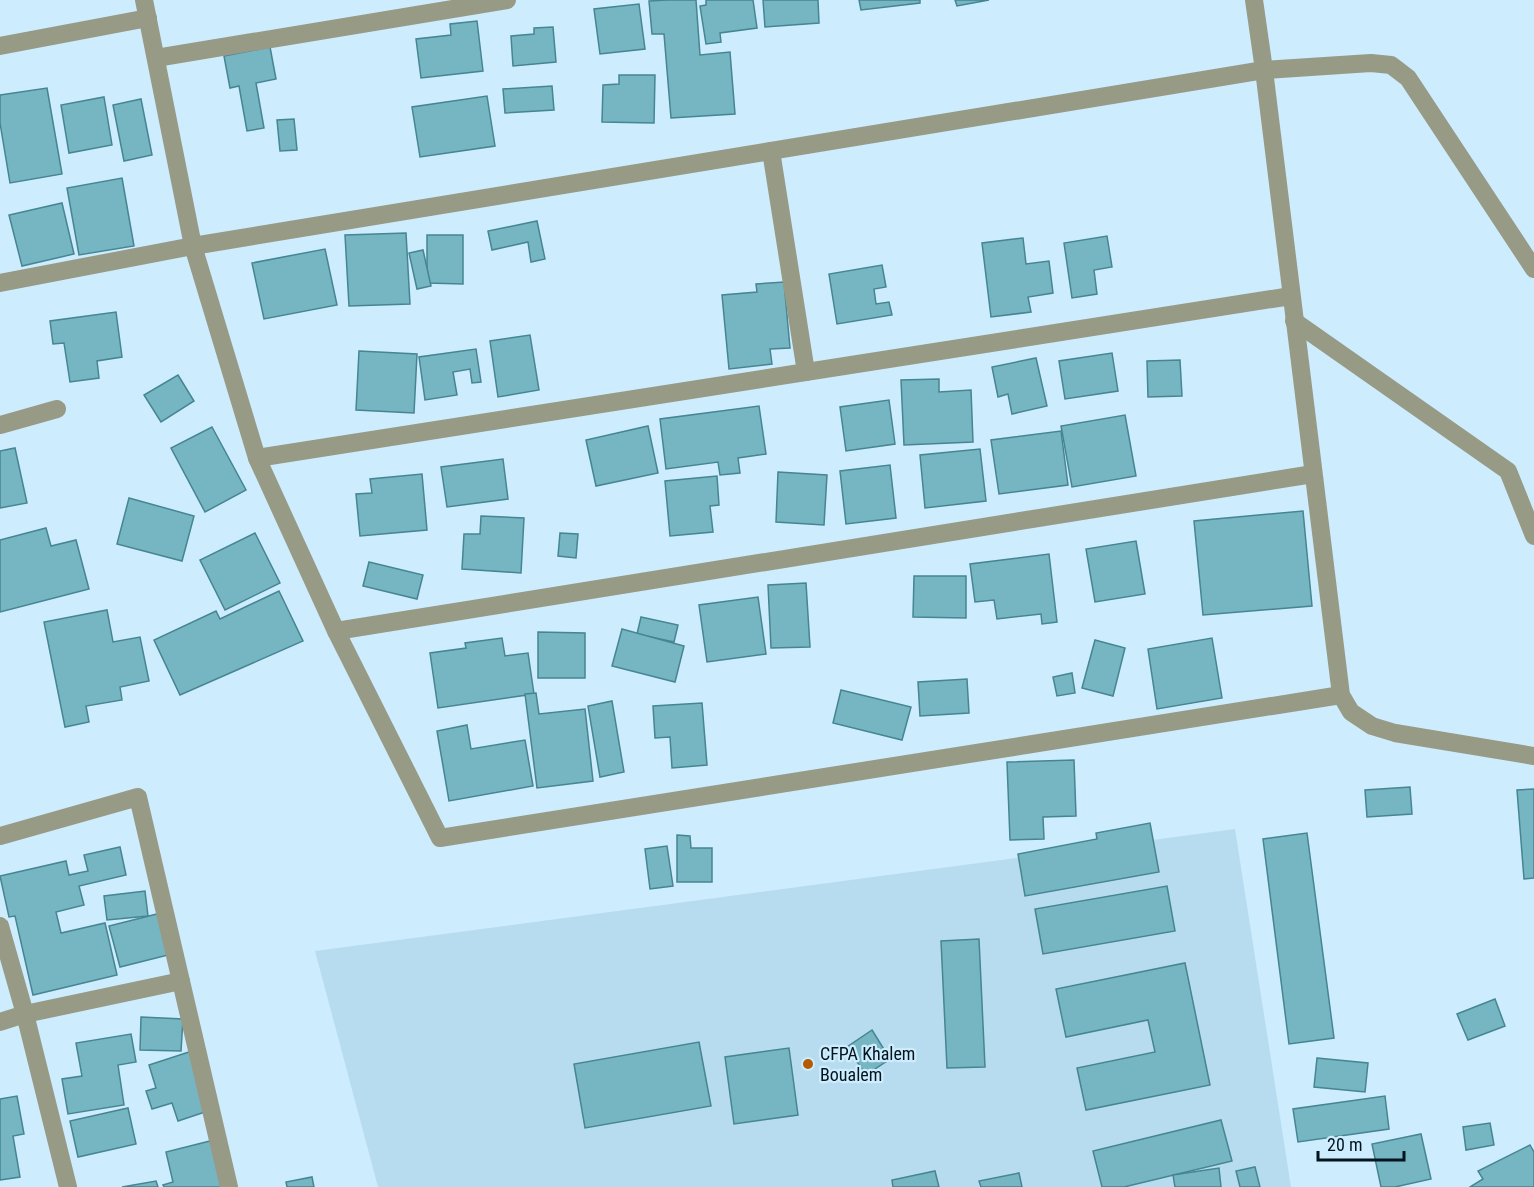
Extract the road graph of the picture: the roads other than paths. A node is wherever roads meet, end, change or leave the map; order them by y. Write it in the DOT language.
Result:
graph roads {
  1 [pos="507,0"];
  2 [pos="1254,0"];
  3 [pos="146,9"];
  4 [pos="0,46"];
  5 [pos="156,58"];
  6 [pos="1264,70"];
  7 [pos="771,151"];
  8 [pos="193,246"];
  9 [pos="1534,269"];
  10 [pos="0,283"];
  11 [pos="1291,296"];
  12 [pos="1294,321"];
  13 [pos="806,372"];
  14 [pos="57,409"];
  15 [pos="0,425"];
  16 [pos="257,458"];
  17 [pos="1312,474"];
  18 [pos="1534,536"];
  19 [pos="336,631"];
  20 [pos="1341,696"];
  21 [pos="1534,756"];
  22 [pos="0,836"];
  23 [pos="0,926"];
  24 [pos="181,981"];
  25 [pos="25,1014"];
  26 [pos="0,1022"];
  27 [pos="68,1187"];
  28 [pos="229,1187"];
  1 -- 5 [label="street"];
  2 -- 6 [label="street"];
  3 -- 4 [label="street"];
  3 -- 5 [label="street"];
  5 -- 8 [label="street"];
  6 -- 7 [label="street"];
  6 -- 9 [label="street"];
  6 -- 11 [label="street"];
  7 -- 8 [label="street"];
  7 -- 13 [label="street"];
  8 -- 10 [label="street"];
  8 -- 16 [label="street"];
  11 -- 12 [label="street"];
  11 -- 13 [label="street"];
  12 -- 17 [label="street"];
  12 -- 18 [label="street"];
  13 -- 16 [label="street"];
  14 -- 15 [label="street"];
  16 -- 19 [label="street"];
  17 -- 19 [label="street"];
  17 -- 20 [label="street"];
  19 -- 20 [label="street"];
  20 -- 21 [label="street"];
  22 -- 24 [label="street"];
  23 -- 25 [label="street"];
  24 -- 25 [label="street"];
  24 -- 28 [label="street"];
  25 -- 26 [label="street"];
  25 -- 27 [label="street"];
}
